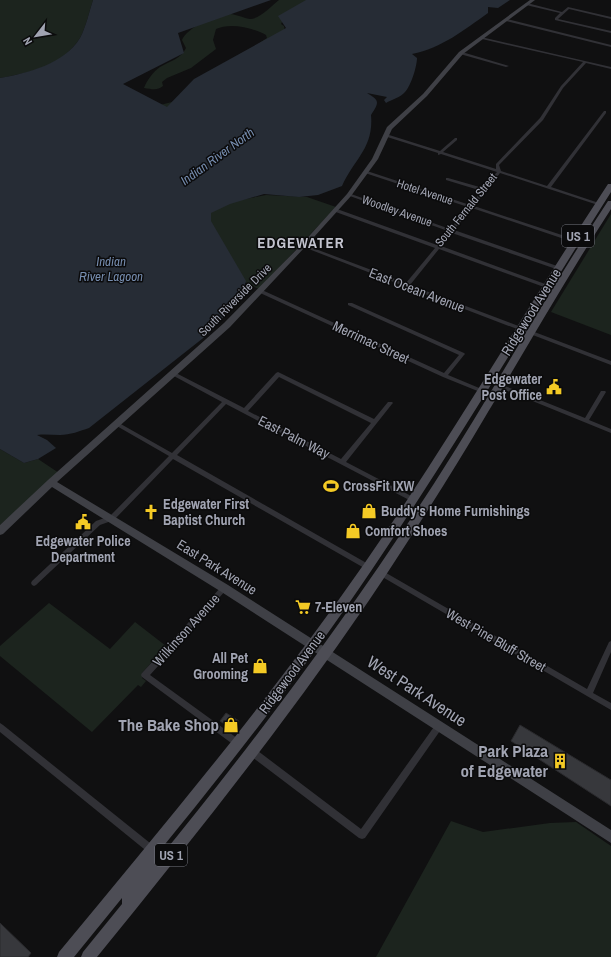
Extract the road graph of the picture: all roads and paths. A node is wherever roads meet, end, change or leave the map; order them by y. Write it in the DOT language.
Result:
graph roads {
  1 [pos="530,2"];
  2 [pos="563,12"];
  3 [pos="611,18"];
  4 [pos="507,20"];
  5 [pos="611,32"];
  6 [pos="482,38"];
  7 [pos="611,46"];
  8 [pos="461,53"];
  9 [pos="585,62"];
  10 [pos="507,66"];
  11 [pos="611,68"];
  12 [pos="605,112"];
  13 [pos="385,135"];
  14 [pos="456,139"];
  15 [pos="439,154"];
  16 [pos="366,172"];
  17 [pos="498,172"];
  18 [pos="447,179"];
  19 [pos="611,186"];
  20 [pos="548,188"];
  21 [pos="484,190"];
  22 [pos="611,193"];
  23 [pos="348,195"];
  24 [pos="611,203"];
  25 [pos="599,205"];
  26 [pos="471,207"];
  27 [pos="335,210"];
  28 [pos="450,230"];
  29 [pos="589,238"];
  30 [pos="575,241"];
  31 [pos="303,246"];
  32 [pos="437,247"];
  33 [pos="558,268"];
  34 [pos="406,286"];
  35 [pos="546,286"];
  36 [pos="260,291"];
  37 [pos="350,304"];
  38 [pos="520,329"];
  39 [pos="531,332"];
  40 [pos="611,363"];
  41 [pos="174,374"];
  42 [pos="445,376"];
  43 [pos="500,386"];
  44 [pos="482,392"];
  45 [pos="603,392"];
  46 [pos="225,402"];
  47 [pos="390,403"];
  48 [pos="245,411"];
  49 [pos="465,418"];
  50 [pos="586,421"];
  51 [pos="374,422"];
  52 [pos="117,424"];
  53 [pos="611,431"];
  54 [pos="171,455"];
  55 [pos="342,462"];
  56 [pos="452,463"];
  57 [pos="51,482"];
  58 [pos="413,500"];
  59 [pos="112,518"];
  60 [pos="0,531"];
  61 [pos="368,567"];
  62 [pos="383,569"];
  63 [pos="34,583"];
  64 [pos="224,588"];
  65 [pos="611,644"];
  66 [pos="313,645"];
  67 [pos="326,652"];
  68 [pos="589,694"];
  69 [pos="611,707"];
  70 [pos="439,726"];
  71 [pos="0,727"];
  72 [pos="238,744"];
  73 [pos="251,751"];
  74 [pos="611,837"];
  75 [pos="152,850"];
  76 [pos="121,917"];
  77 [pos="64,957"];
  78 [pos="88,957"];
  1 -- 2 [label="street"];
  1 -- 4 [label="street, South Riverside Drive"];
  2 -- 3 [label="street"];
  2 -- 5 [label="street"];
  4 -- 6 [label="street, South Riverside Drive"];
  4 -- 7 [label="street"];
  6 -- 8 [label="street, South Riverside Drive"];
  6 -- 9 [label="street"];
  8 -- 10 [label="street"];
  8 -- 13 [label="street, South Riverside Drive"];
  9 -- 11 [label="street"];
  9 -- 17 [label="street, South Fernald Street"];
  12 -- 20 [label="street"];
  13 -- 15 [label="street"];
  13 -- 16 [label="street, South Riverside Drive"];
  14 -- 15 [label="street"];
  15 -- 17 [label="street"];
  16 -- 23 [label="street, South Riverside Drive"];
  16 -- 26 [label="street, Hotel Avenue"];
  17 -- 20 [label="street"];
  17 -- 21 [label="street, South Fernald Street"];
  18 -- 21 [label="street"];
  19 -- 25 [label="main road, Ridgewood Avenue / US 1"];
  20 -- 25 [label="street"];
  21 -- 26 [label="street, South Fernald Street"];
  22 -- 24 [label="main road"];
  23 -- 27 [label="street, South Riverside Drive"];
  23 -- 28 [label="street, Woodley Avenue"];
  24 -- 29 [label="main road, Ridgewood Avenue / US 1"];
  25 -- 29 [label="main road"];
  25 -- 30 [label="main road, Ridgewood Avenue / US 1"];
  26 -- 28 [label="street, South Fernald Street"];
  26 -- 30 [label="street, Hotel Avenue"];
  27 -- 31 [label="street, South Riverside Drive"];
  27 -- 32 [label="street"];
  28 -- 32 [label="street, South Fernald Street"];
  28 -- 33 [label="street, Woodley Avenue"];
  29 -- 39 [label="main road, Ridgewood Avenue / US 1"];
  30 -- 33 [label="main road, Ridgewood Avenue / US 1"];
  31 -- 34 [label="street, East Ocean Avenue"];
  31 -- 36 [label="street, South Riverside Drive"];
  32 -- 34 [label="street, South Fernald Street"];
  32 -- 35 [label="street"];
  33 -- 35 [label="main road, Ridgewood Avenue / US 1"];
  34 -- 38 [label="street, East Ocean Avenue"];
  35 -- 38 [label="main road, Ridgewood Avenue / US 1"];
  36 -- 41 [label="street, South Riverside Drive"];
  36 -- 42 [label="street, Merrimac Street"];
  37 -- 42 [label="street"];
  38 -- 39 [label="street, East Ocean Avenue"];
  38 -- 44 [label="main road, Ridgewood Avenue / US 1"];
  39 -- 40 [label="street, East Ocean Avenue"];
  39 -- 43 [label="main road, Ridgewood Avenue / US 1"];
  41 -- 46 [label="street, East Palm Way"];
  41 -- 52 [label="street, South Riverside Drive"];
  42 -- 44 [label="street, Merrimac Street"];
  43 -- 50 [label="street"];
  43 -- 56 [label="main road, Ridgewood Avenue / US 1"];
  44 -- 49 [label="main road, Ridgewood Avenue / US 1"];
  45 -- 50 [label="street"];
  46 -- 48 [label="street, East Palm Way"];
  46 -- 54 [label="street"];
  47 -- 51 [label="street"];
  48 -- 51 [label="street"];
  48 -- 55 [label="street, East Palm Way"];
  49 -- 56 [label="main road"];
  49 -- 58 [label="main road, Ridgewood Avenue / US 1"];
  50 -- 53 [label="street"];
  51 -- 55 [label="street"];
  52 -- 54 [label="street"];
  52 -- 57 [label="street, South Riverside Drive"];
  54 -- 59 [label="street"];
  54 -- 61 [label="street"];
  55 -- 58 [label="street, East Palm Way"];
  56 -- 62 [label="main road, Ridgewood Avenue / US 1"];
  57 -- 59 [label="street, East Park Avenue"];
  57 -- 60 [label="street, South Riverside Drive"];
  58 -- 61 [label="main road, Ridgewood Avenue / US 1"];
  58 -- 62 [label="main road"];
  59 -- 63 [label="street"];
  59 -- 64 [label="street, East Park Avenue"];
  61 -- 66 [label="main road, Ridgewood Avenue / US 1"];
  62 -- 67 [label="main road, Ridgewood Avenue / US 1"];
  62 -- 68 [label="street, West Pine Bluff Street"];
  64 -- 66 [label="street, East Park Avenue"];
  64 -- 72 [label="street, Wilkinson Avenue"];
  65 -- 68 [label="street"];
  66 -- 67 [label="street, East Park Avenue"];
  66 -- 72 [label="main road, Ridgewood Avenue / US 1"];
  67 -- 70 [label="street, West Park Avenue"];
  67 -- 73 [label="main road, Ridgewood Avenue / US 1"];
  68 -- 69 [label="street, West Pine Bluff Street"];
  70 -- 73 [label="street"];
  70 -- 74 [label="street, West Park Avenue"];
  71 -- 75 [label="street"];
  72 -- 75 [label="main road, Ridgewood Avenue / US 1"];
  73 -- 76 [label="main road, Ridgewood Avenue / US 1"];
  75 -- 76 [label="main road"];
  75 -- 77 [label="main road, Ridgewood Avenue / US 1"];
  76 -- 78 [label="main road, Ridgewood Avenue / US 1"];
}
